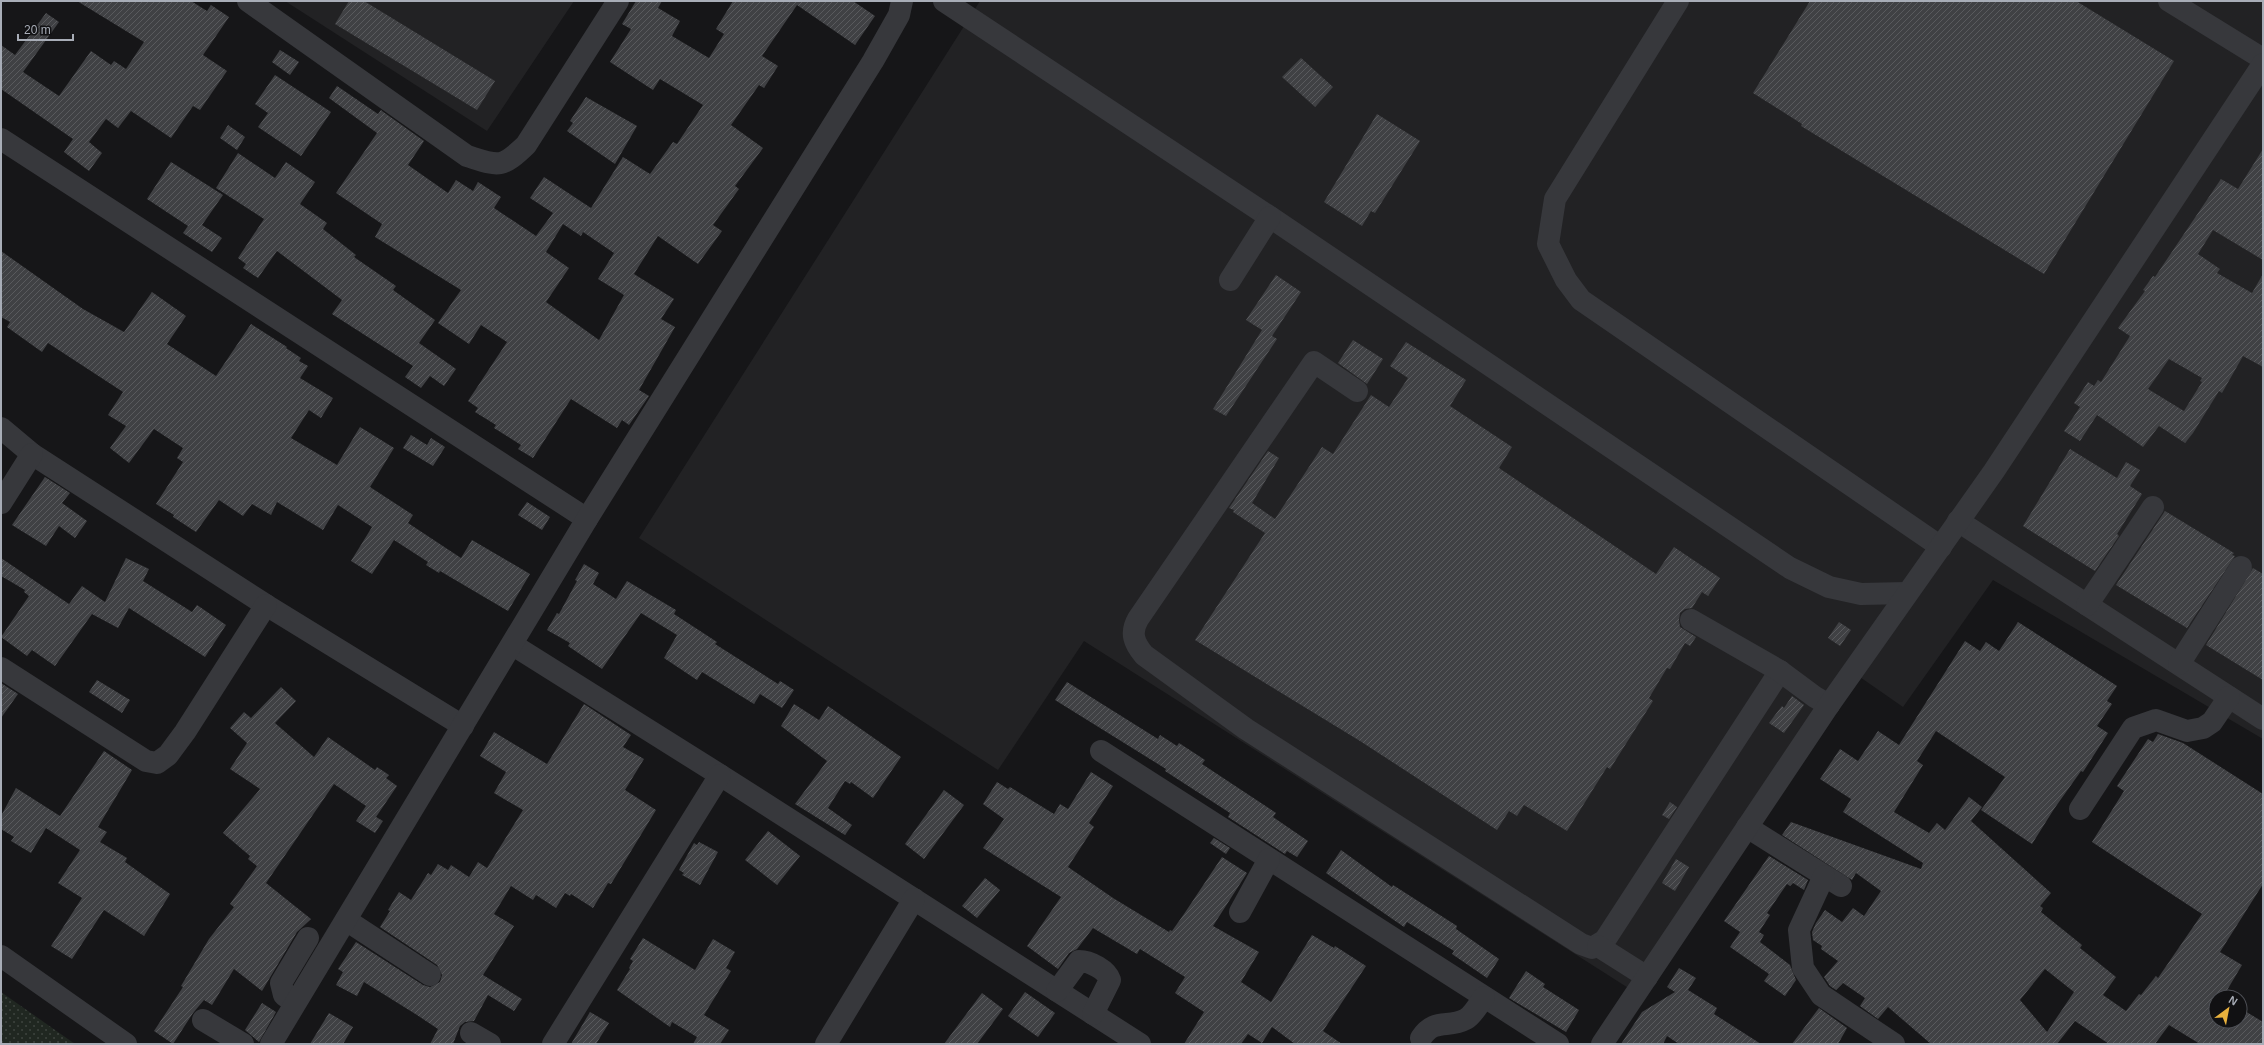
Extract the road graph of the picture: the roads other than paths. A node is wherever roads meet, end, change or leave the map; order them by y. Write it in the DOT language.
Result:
graph roads {
  1 [pos="248,1"];
  2 [pos="618,1"];
  3 [pos="902,1"];
  4 [pos="944,1"];
  5 [pos="1678,1"];
  6 [pos="2169,1"];
  7 [pos="2263,59"];
  8 [pos="2263,64"];
  9 [pos="1,139"];
  10 [pos="1270,217"];
  11 [pos="1230,280"];
  12 [pos="1357,391"];
  13 [pos="1,428"];
  14 [pos="32,454"];
  15 [pos="1,503"];
  16 [pos="2154,507"];
  17 [pos="587,519"];
  18 [pos="1958,521"];
  19 [pos="1941,548"];
  20 [pos="2240,567"];
  21 [pos="1907,593"];
  22 [pos="2087,605"];
  23 [pos="266,606"];
  24 [pos="1691,620"];
  25 [pos="512,645"];
  26 [pos="2179,664"];
  27 [pos="1,668"];
  28 [pos="1780,671"];
  29 [pos="2229,697"];
  30 [pos="1830,705"];
  31 [pos="2263,719"];
  32 [pos="463,726"];
  33 [pos="1101,751"];
  34 [pos="720,775"];
  35 [pos="2080,809"];
  36 [pos="1747,827"];
  37 [pos="1269,859"];
  38 [pos="914,899"];
  39 [pos="1240,912"];
  40 [pos="346,920"];
  41 [pos="308,938"];
  42 [pos="1598,946"];
  43 [pos="1,956"];
  44 [pos="430,975"];
  45 [pos="1647,976"];
  46 [pos="1057,991"];
  47 [pos="1484,997"];
  48 [pos="295,1004"];
  49 [pos="1093,1014"];
  50 [pos="203,1020"];
  51 [pos="471,1033"];
  52 [pos="1421,1038"];
  53 [pos="126,1044"];
  54 [pos="243,1044"];
  55 [pos="271,1044"];
  56 [pos="490,1044"];
  57 [pos="553,1044"];
  58 [pos="826,1044"];
  59 [pos="1140,1044"];
  60 [pos="1558,1044"];
  61 [pos="1602,1044"];
  62 [pos="1894,1044"];
  1 -- 2 [label="street"];
  3 -- 17 [label="street"];
  4 -- 10 [label="street"];
  5 -- 19 [label="street"];
  6 -- 7 [label="street"];
  8 -- 18 [label="street"];
  9 -- 17 [label="street"];
  10 -- 11 [label="street"];
  10 -- 21 [label="street"];
  12 -- 42 [label="street"];
  13 -- 14 [label="street"];
  14 -- 15 [label="street"];
  14 -- 23 [label="street"];
  16 -- 22 [label="street"];
  17 -- 25 [label="street"];
  18 -- 19 [label="street"];
  18 -- 22 [label="street"];
  19 -- 21 [label="street"];
  20 -- 26 [label="street"];
  21 -- 30 [label="street"];
  22 -- 26 [label="street"];
  23 -- 27 [label="street"];
  23 -- 32 [label="street"];
  24 -- 28 [label="street"];
  25 -- 32 [label="street"];
  25 -- 34 [label="street"];
  26 -- 29 [label="street"];
  28 -- 30 [label="street"];
  28 -- 42 [label="street"];
  29 -- 31 [label="street"];
  29 -- 35 [label="street"];
  30 -- 36 [label="street"];
  32 -- 40 [label="street"];
  33 -- 37 [label="street"];
  34 -- 38 [label="street"];
  34 -- 57 [label="street"];
  36 -- 45 [label="street"];
  36 -- 62 [label="street"];
  37 -- 39 [label="street"];
  37 -- 47 [label="street"];
  38 -- 46 [label="street"];
  38 -- 58 [label="street"];
  40 -- 44 [label="street"];
  40 -- 48 [label="street"];
  41 -- 48 [label="street"];
  42 -- 45 [label="street"];
  43 -- 53 [label="street"];
  45 -- 61 [label="street"];
  46 -- 49 [label="street"];
  46 -- 49 [label="street"];
  47 -- 52 [label="street"];
  47 -- 60 [label="street"];
  48 -- 55 [label="street"];
  49 -- 59 [label="street"];
  50 -- 54 [label="street"];
  51 -- 56 [label="street"];
}
